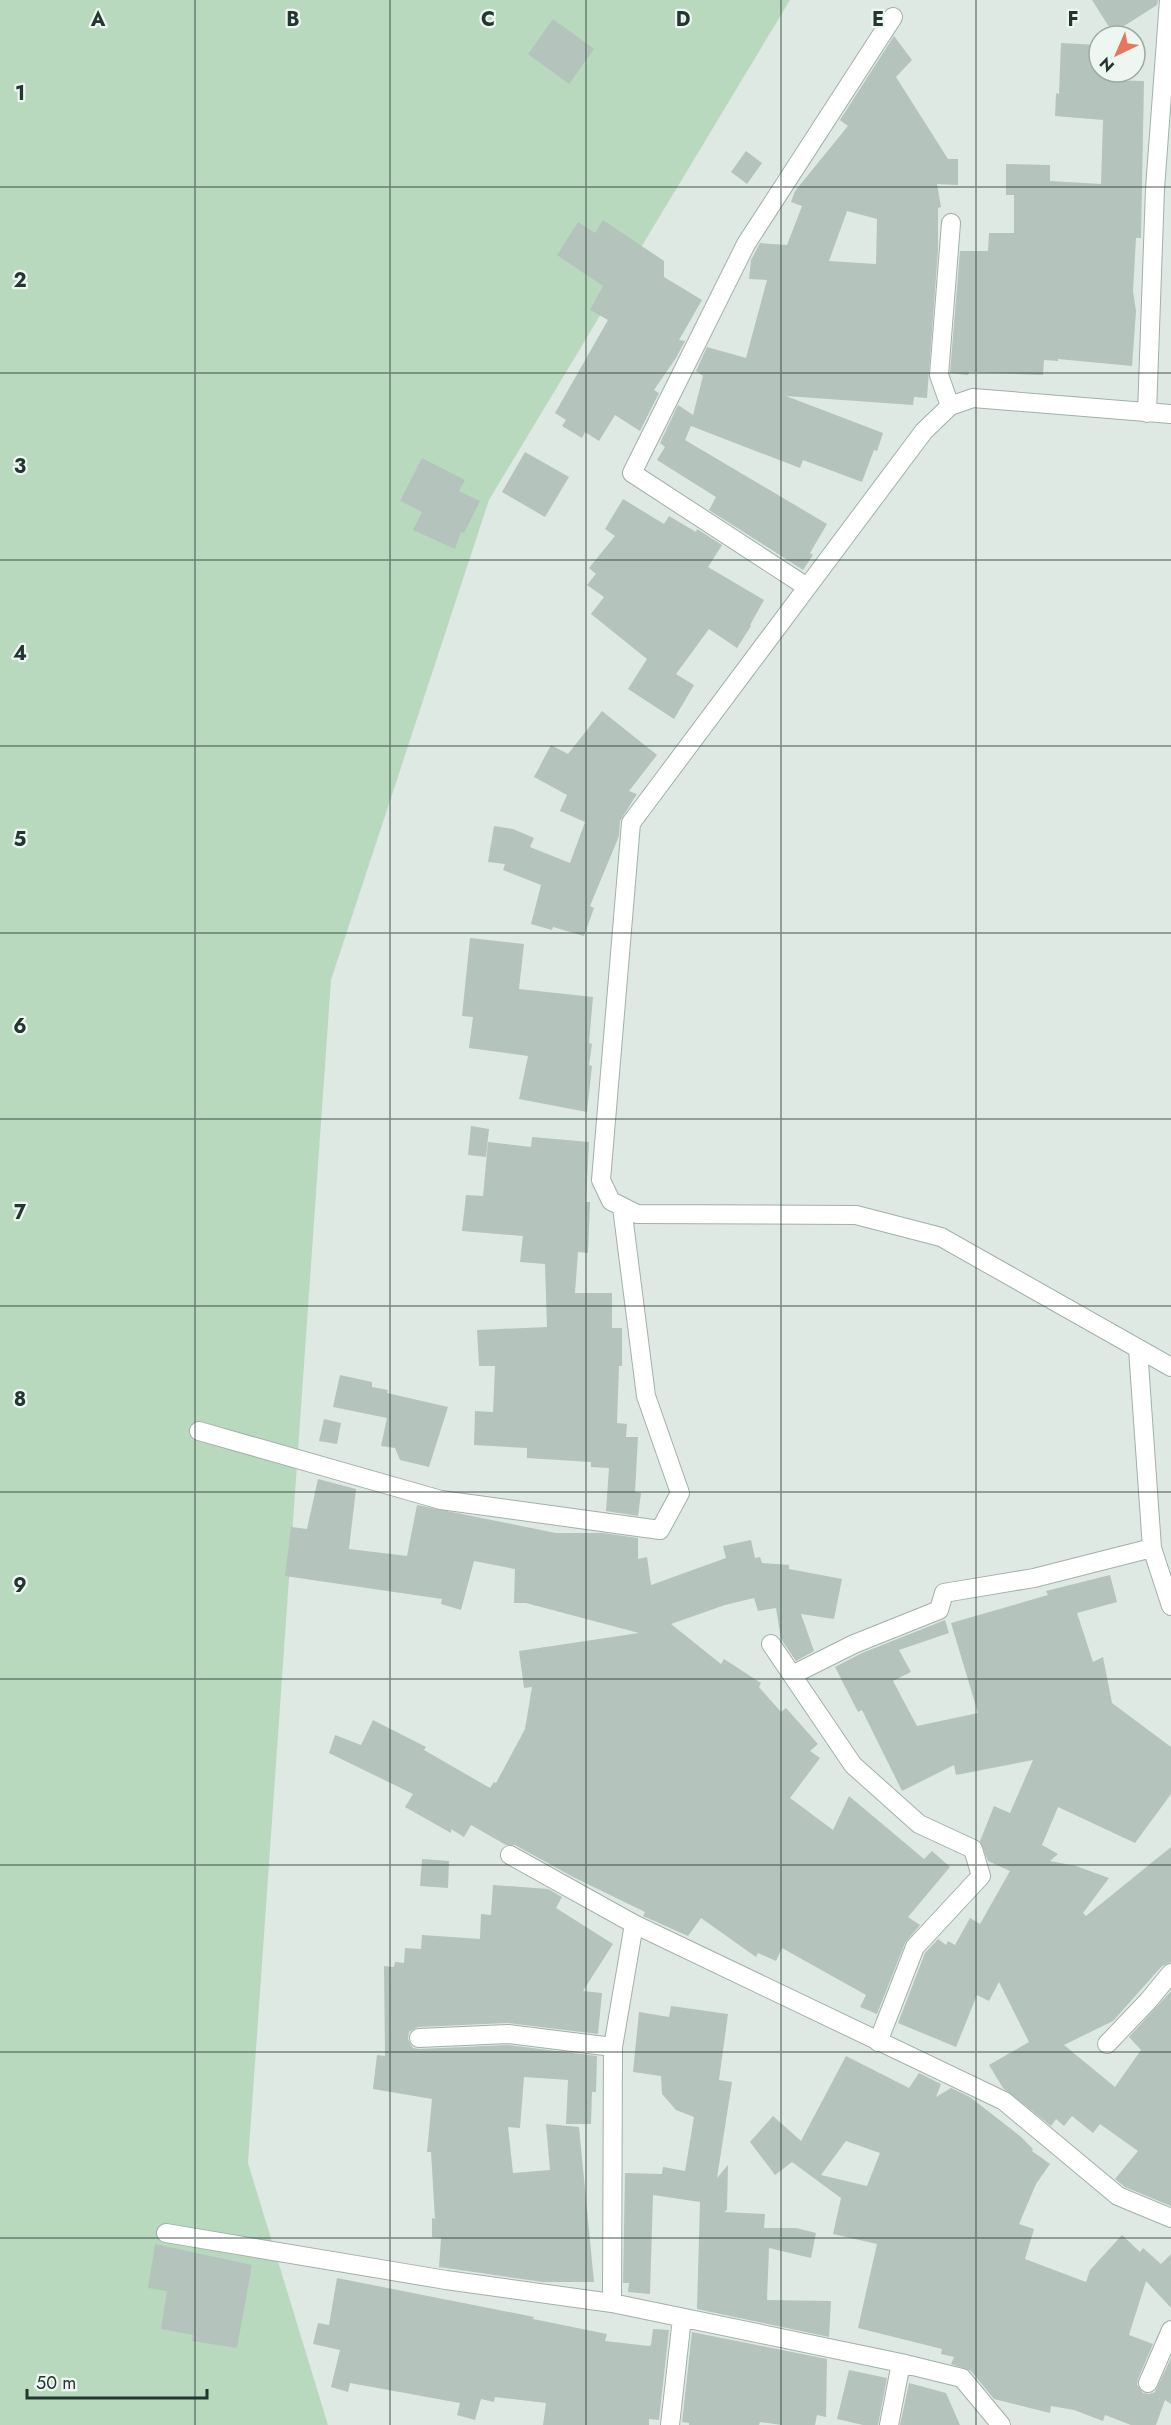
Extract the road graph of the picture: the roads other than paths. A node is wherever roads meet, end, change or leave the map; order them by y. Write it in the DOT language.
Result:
graph roads {
  1 [pos="1169,0"];
  2 [pos="893,17"];
  3 [pos="1163,189"];
  4 [pos="951,223"];
  5 [pos="950,406"];
  6 [pos="1148,413"];
  7 [pos="1171,414"];
  8 [pos="807,587"];
  9 [pos="622,1207"];
  10 [pos="1138,1349"];
  11 [pos="1171,1367"];
  12 [pos="199,1431"];
  13 [pos="1152,1548"];
  14 [pos="1171,1606"];
  15 [pos="771,1644"];
  16 [pos="792,1675"];
  17 [pos="510,1855"];
  18 [pos="634,1924"];
  19 [pos="1171,1972"];
  20 [pos="419,2038"];
  21 [pos="878,2043"];
  22 [pos="1107,2044"];
  23 [pos="613,2047"];
  24 [pos="1171,2218"];
  25 [pos="166,2233"];
  26 [pos="612,2303"];
  27 [pos="682,2318"];
  28 [pos="1171,2330"];
  29 [pos="901,2363"];
  30 [pos="1148,2383"];
  31 [pos="670,2425"];
  32 [pos="889,2425"];
  33 [pos="1001,2425"];
  1 -- 3 [label="street"];
  2 -- 8 [label="street"];
  3 -- 6 [label="street"];
  4 -- 5 [label="street"];
  5 -- 6 [label="street"];
  5 -- 8 [label="street"];
  6 -- 7 [label="street"];
  8 -- 9 [label="street"];
  9 -- 10 [label="street"];
  9 -- 12 [label="street"];
  10 -- 11 [label="street"];
  10 -- 13 [label="street"];
  13 -- 14 [label="street"];
  13 -- 16 [label="street"];
  15 -- 16 [label="street"];
  16 -- 21 [label="street"];
  17 -- 18 [label="street"];
  18 -- 21 [label="street"];
  18 -- 23 [label="street"];
  19 -- 22 [label="street"];
  20 -- 23 [label="street"];
  21 -- 24 [label="street"];
  23 -- 26 [label="street"];
  25 -- 26 [label="street"];
  26 -- 27 [label="street"];
  27 -- 29 [label="street"];
  27 -- 31 [label="street"];
  28 -- 30 [label="street"];
  29 -- 32 [label="street"];
  29 -- 33 [label="street"];
}
